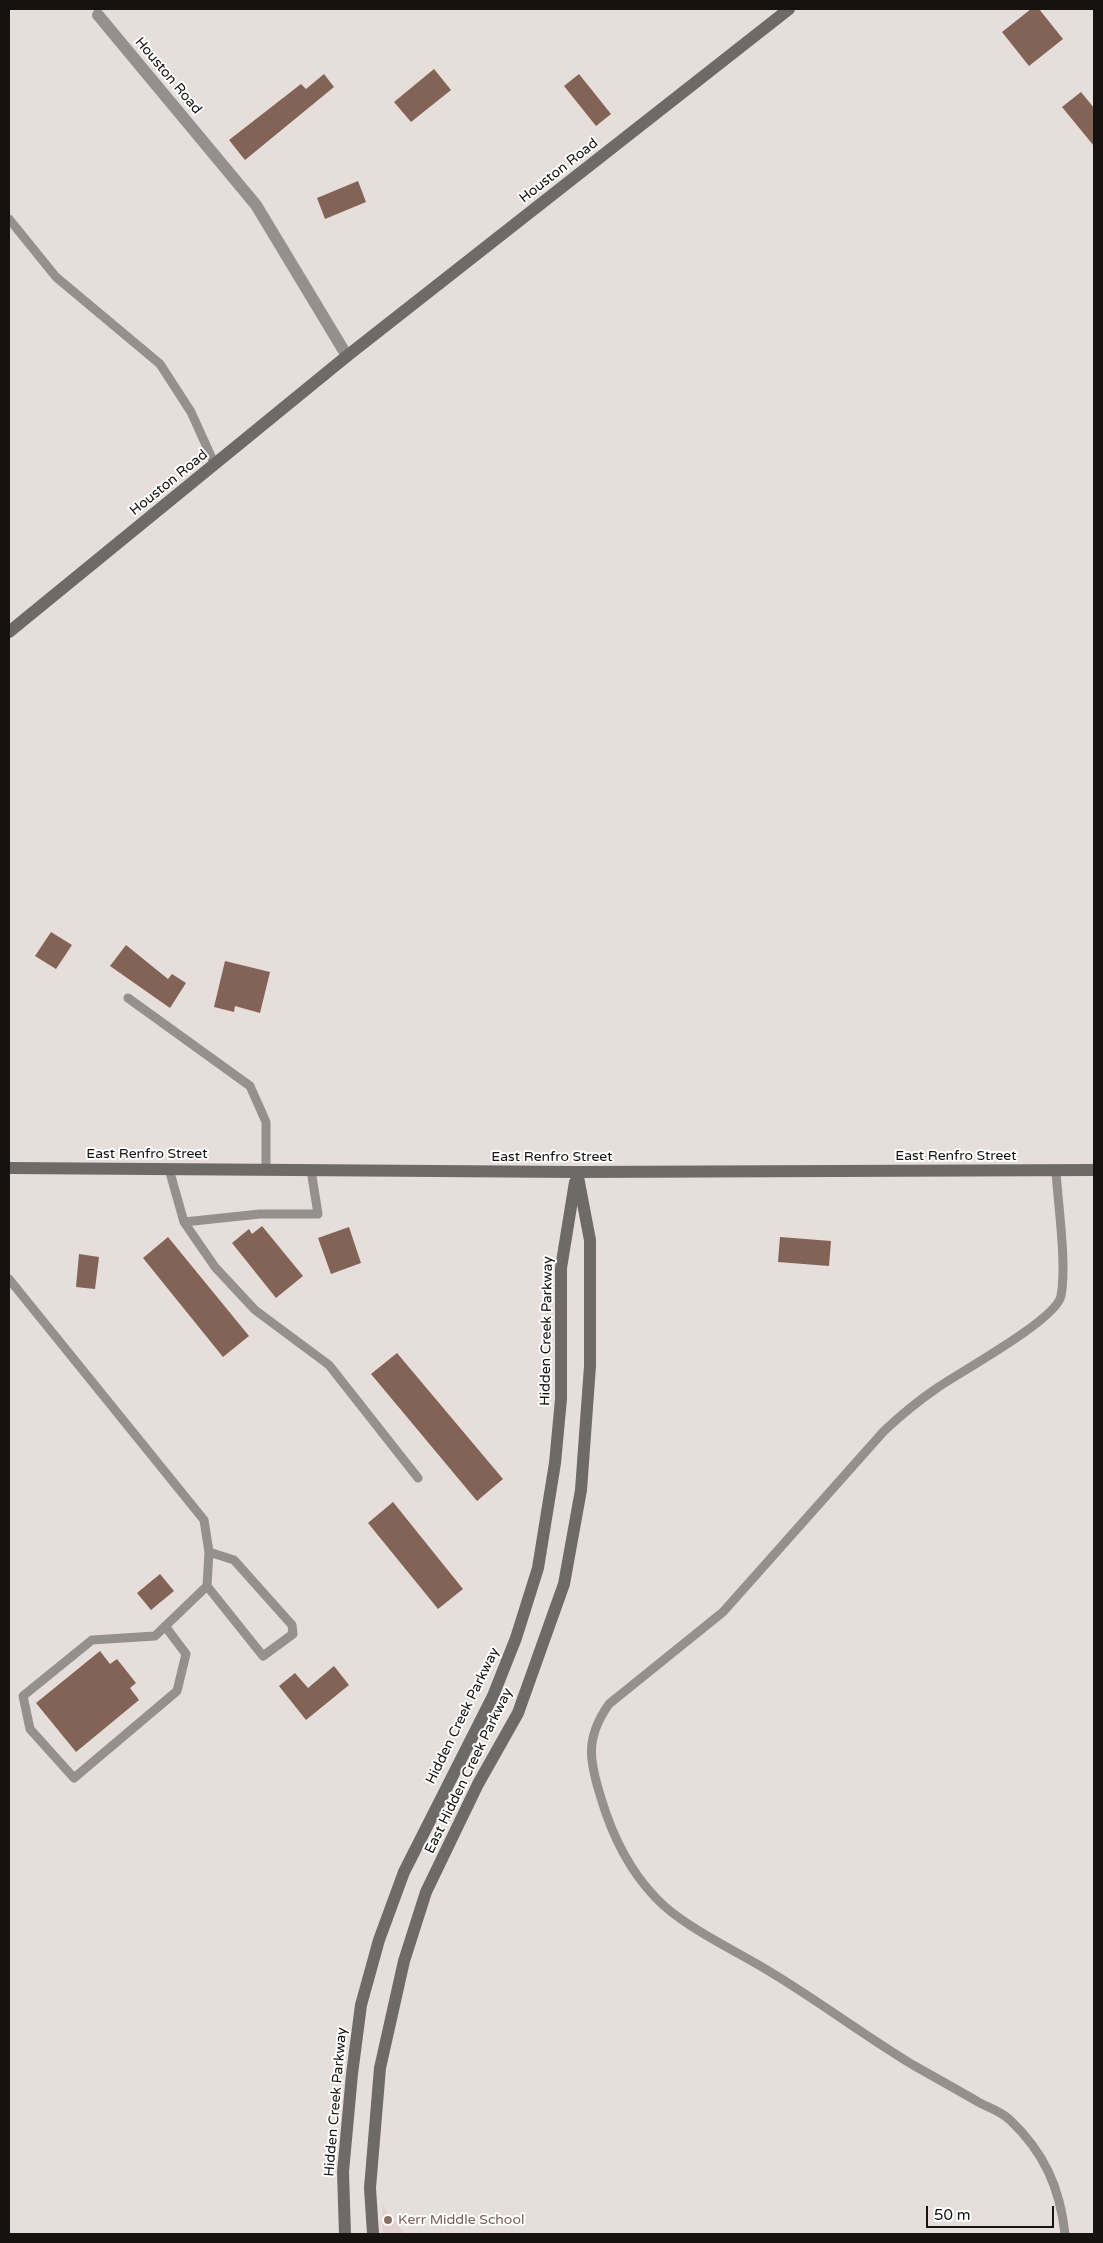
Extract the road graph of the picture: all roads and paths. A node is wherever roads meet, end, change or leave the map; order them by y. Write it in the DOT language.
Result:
graph roads {
  1 [pos="788,9"];
  2 [pos="95,12"];
  3 [pos="9,219"];
  4 [pos="347,356"];
  5 [pos="215,464"];
  6 [pos="9,632"];
  7 [pos="128,998"];
  8 [pos="9,1168"];
  9 [pos="169,1169"];
  10 [pos="266,1170"];
  11 [pos="311,1170"];
  12 [pos="1094,1170"];
  13 [pos="1056,1171"];
  14 [pos="577,1172"];
  15 [pos="184,1222"];
  16 [pos="9,1279"];
  17 [pos="418,1478"];
  18 [pos="209,1552"];
  19 [pos="207,1586"];
  20 [pos="165,1626"];
  21 [pos="345,2234"];
  22 [pos="373,2234"];
  23 [pos="1066,2234"];
  1 -- 4 [label="main road, Houston Road"];
  2 -- 4 [label="street, Houston Road"];
  3 -- 5 [label="lane"];
  4 -- 5 [label="main road, Houston Road"];
  5 -- 6 [label="main road, Houston Road"];
  7 -- 10 [label="lane"];
  8 -- 9 [label="main road, East Renfro Street"];
  9 -- 10 [label="main road, East Renfro Street"];
  9 -- 15 [label="lane"];
  10 -- 11 [label="main road, East Renfro Street"];
  11 -- 14 [label="main road, East Renfro Street"];
  11 -- 15 [label="lane"];
  12 -- 13 [label="main road, East Renfro Street"];
  13 -- 14 [label="main road, East Renfro Street"];
  13 -- 23 [label="lane"];
  14 -- 21 [label="main road, Hidden Creek Parkway"];
  14 -- 22 [label="main road, East Hidden Creek Parkway"];
  15 -- 17 [label="lane"];
  16 -- 18 [label="lane"];
  18 -- 19 [label="lane"];
  18 -- 19 [label="lane"];
  19 -- 20 [label="lane"];
  20 -- 20 [label="lane"];
}
